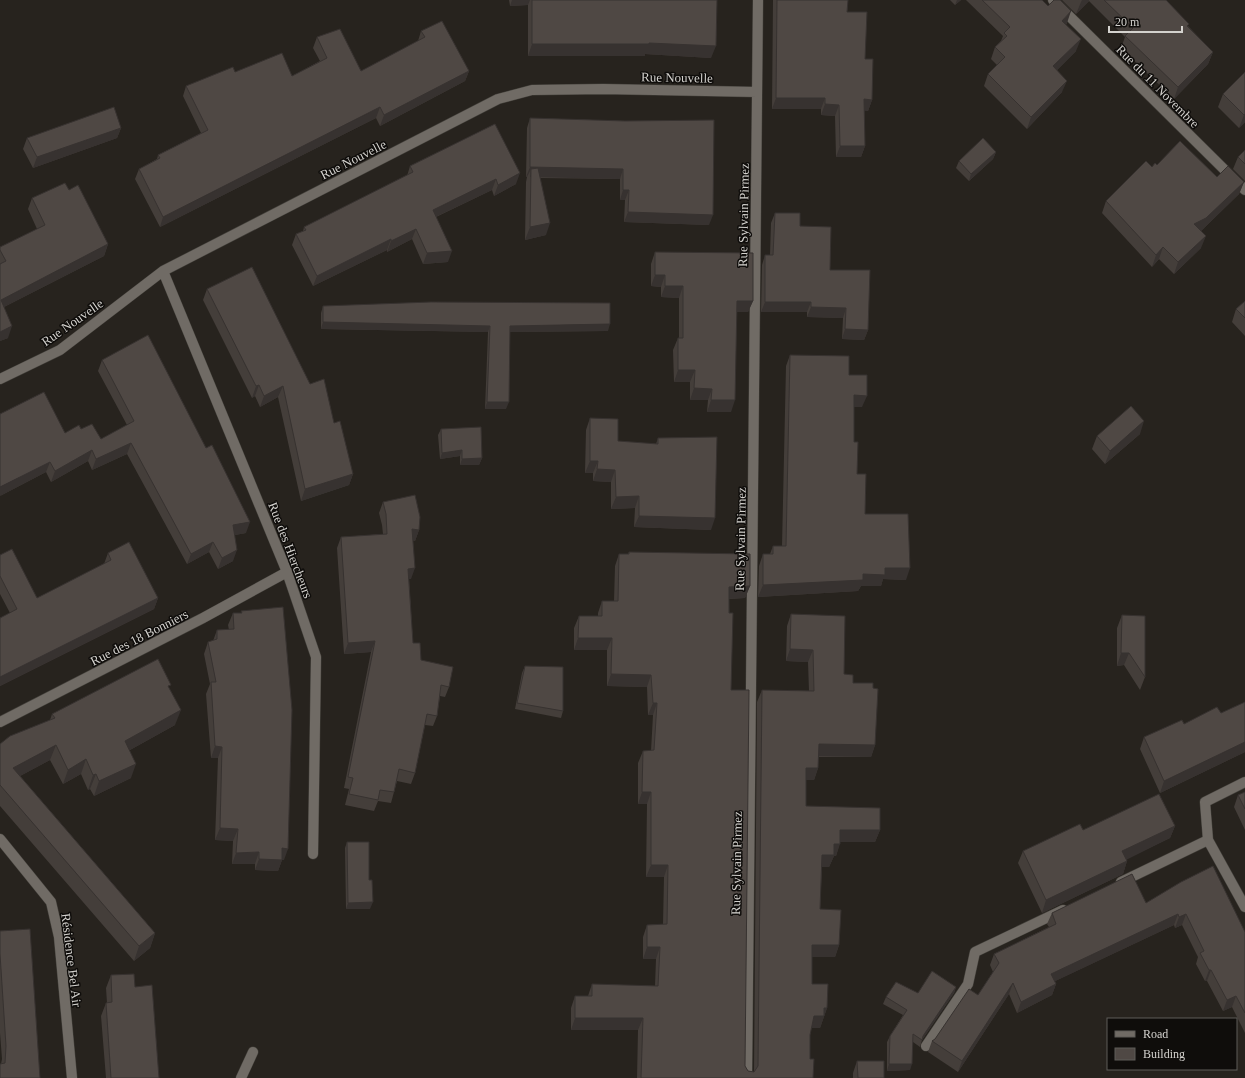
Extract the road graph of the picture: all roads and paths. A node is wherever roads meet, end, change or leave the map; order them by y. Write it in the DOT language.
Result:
graph roads {
  1 [pos="758,0"];
  2 [pos="1054,0"];
  3 [pos="757,92"];
  4 [pos="1245,190"];
  5 [pos="162,271"];
  6 [pos="0,379"];
  7 [pos="287,572"];
  8 [pos="0,722"];
  9 [pos="1245,782"];
  10 [pos="0,839"];
  11 [pos="1208,840"];
  12 [pos="313,854"];
  13 [pos="1109,888"];
  14 [pos="1074,905"];
  15 [pos="1245,906"];
  16 [pos="926,1046"];
  17 [pos="254,1052"];
  18 [pos="72,1078"];
  19 [pos="241,1078"];
  20 [pos="747,1078"];
  1 -- 3 [label="street, Rue Sylvain Pirmez"];
  2 -- 4 [label="street, Rue du 11 Novembre"];
  3 -- 5 [label="street, Rue Nouvelle"];
  3 -- 20 [label="street, Rue Sylvain Pirmez"];
  5 -- 6 [label="street, Rue Nouvelle"];
  5 -- 7 [label="street, Rue des Hiercheurs"];
  7 -- 8 [label="street, Rue des 18 Bonniers"];
  7 -- 12 [label="street, Rue des Hiercheurs"];
  9 -- 11 [label="street"];
  10 -- 18 [label="street, Résidence Bel Air"];
  11 -- 13 [label="street"];
  11 -- 15 [label="street"];
  14 -- 16 [label="street"];
  17 -- 19 [label="street"];
}
